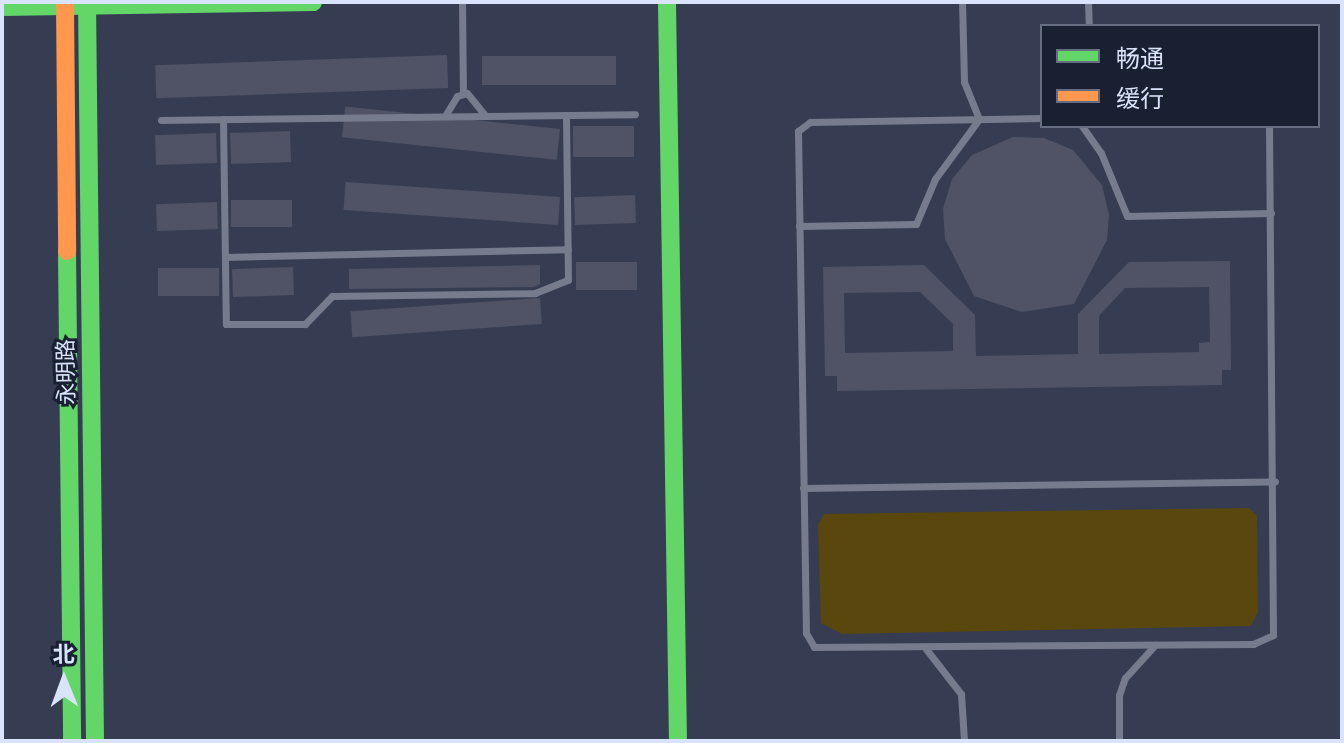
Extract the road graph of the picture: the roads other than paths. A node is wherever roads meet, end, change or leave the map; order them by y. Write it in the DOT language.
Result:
graph roads {
  1 [pos="313,2"];
  2 [pos="462,2"];
  3 [pos="667,2"];
  4 [pos="962,2"];
  5 [pos="1088,2"];
  6 [pos="65,4"];
  7 [pos="87,4"];
  8 [pos="2,7"];
  9 [pos="1089,24"];
  10 [pos="463,93"];
  11 [pos="635,114"];
  12 [pos="485,115"];
  13 [pos="566,115"];
  14 [pos="445,116"];
  15 [pos="1040,118"];
  16 [pos="223,119"];
  17 [pos="979,119"];
  18 [pos="161,120"];
  19 [pos="1083,128"];
  20 [pos="1269,128"];
  21 [pos="1271,213"];
  22 [pos="799,226"];
  23 [pos="568,249"];
  24 [pos="225,257"];
  25 [pos="1275,481"];
  26 [pos="803,488"];
  27 [pos="1155,645"];
  28 [pos="926,649"];
  29 [pos="72,741"];
  30 [pos="95,741"];
  31 [pos="678,741"];
  32 [pos="964,741"];
  33 [pos="1119,741"];
  1 -- 7 [label="street"];
  2 -- 10 [label="lane"];
  3 -- 31 [label="street"];
  4 -- 17 [label="lane"];
  5 -- 9 [label="lane"];
  6 -- 7 [label="street"];
  6 -- 8 [label="street"];
  6 -- 29 [label="street, 永明路"];
  7 -- 30 [label="street, 永明路"];
  10 -- 12 [label="lane"];
  10 -- 14 [label="lane"];
  11 -- 13 [label="lane"];
  12 -- 13 [label="lane"];
  12 -- 14 [label="lane"];
  13 -- 23 [label="lane"];
  14 -- 16 [label="lane"];
  15 -- 17 [label="lane"];
  16 -- 18 [label="lane"];
  16 -- 24 [label="lane"];
  17 -- 22 [label="lane"];
  17 -- 22 [label="lane"];
  19 -- 21 [label="lane"];
  20 -- 21 [label="lane"];
  21 -- 25 [label="lane"];
  22 -- 26 [label="lane"];
  23 -- 24 [label="lane"];
  23 -- 24 [label="lane"];
  25 -- 26 [label="lane"];
  25 -- 27 [label="lane"];
  26 -- 28 [label="lane"];
  27 -- 28 [label="lane"];
  27 -- 33 [label="lane"];
  28 -- 32 [label="lane"];
}
